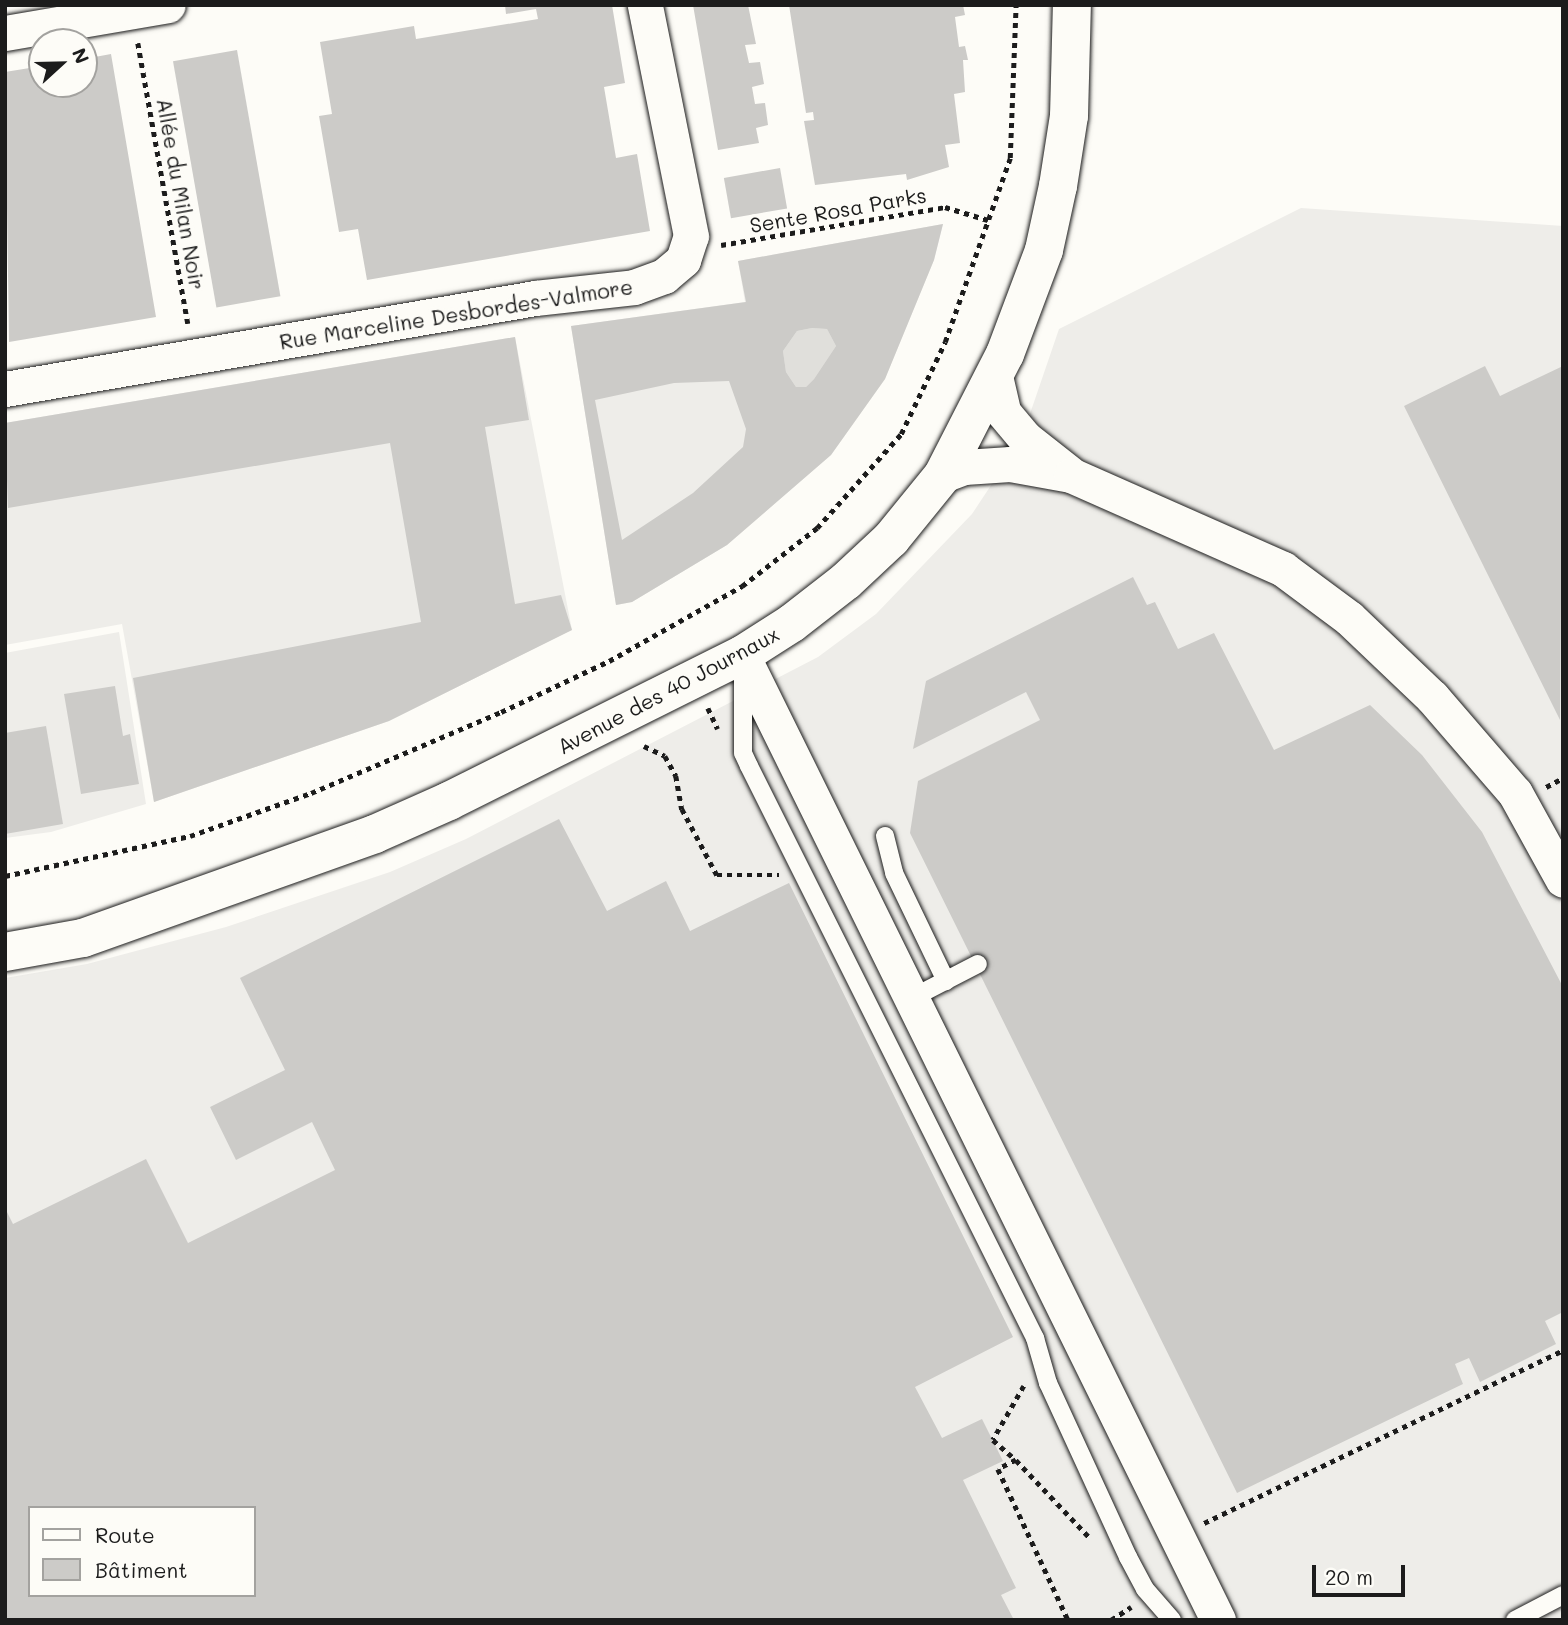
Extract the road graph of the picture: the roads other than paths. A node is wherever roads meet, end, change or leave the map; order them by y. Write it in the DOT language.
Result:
graph roads {
  1 [pos="168,5"];
  2 [pos="645,5"];
  3 [pos="1072,5"];
  4 [pos="5,33"];
  5 [pos="995,376"];
  6 [pos="5,389"];
  7 [pos="943,475"];
  8 [pos="1071,475"];
  9 [pos="741,655"];
  10 [pos="885,836"];
  11 [pos="1563,880"];
  12 [pos="199,895"];
  13 [pos="5,929"];
  14 [pos="5,952"];
  15 [pos="978,964"];
  16 [pos="946,981"];
  17 [pos="912,998"];
  18 [pos="1563,1595"];
  19 [pos="1172,1620"];
  20 [pos="1218,1620"];
  21 [pos="1515,1620"];
  1 -- 4 [label="street"];
  2 -- 6 [label="street, Rue Marceline Desbordes-Valmore"];
  3 -- 5 [label="street, Avenue des 40 Journaux"];
  5 -- 7 [label="street, Avenue des 40 Journaux"];
  5 -- 8 [label="street"];
  7 -- 8 [label="street"];
  7 -- 9 [label="street, Avenue des 40 Journaux"];
  8 -- 11 [label="street"];
  9 -- 12 [label="street, Avenue des 40 Journaux"];
  9 -- 17 [label="street"];
  9 -- 19 [label="lane"];
  10 -- 16 [label="lane"];
  12 -- 13 [label="street, Avenue des 40 Journaux"];
  12 -- 14 [label="street, Avenue des 40 Journaux"];
  15 -- 16 [label="lane"];
  16 -- 17 [label="lane"];
  17 -- 20 [label="street"];
  18 -- 21 [label="lane"];
}
